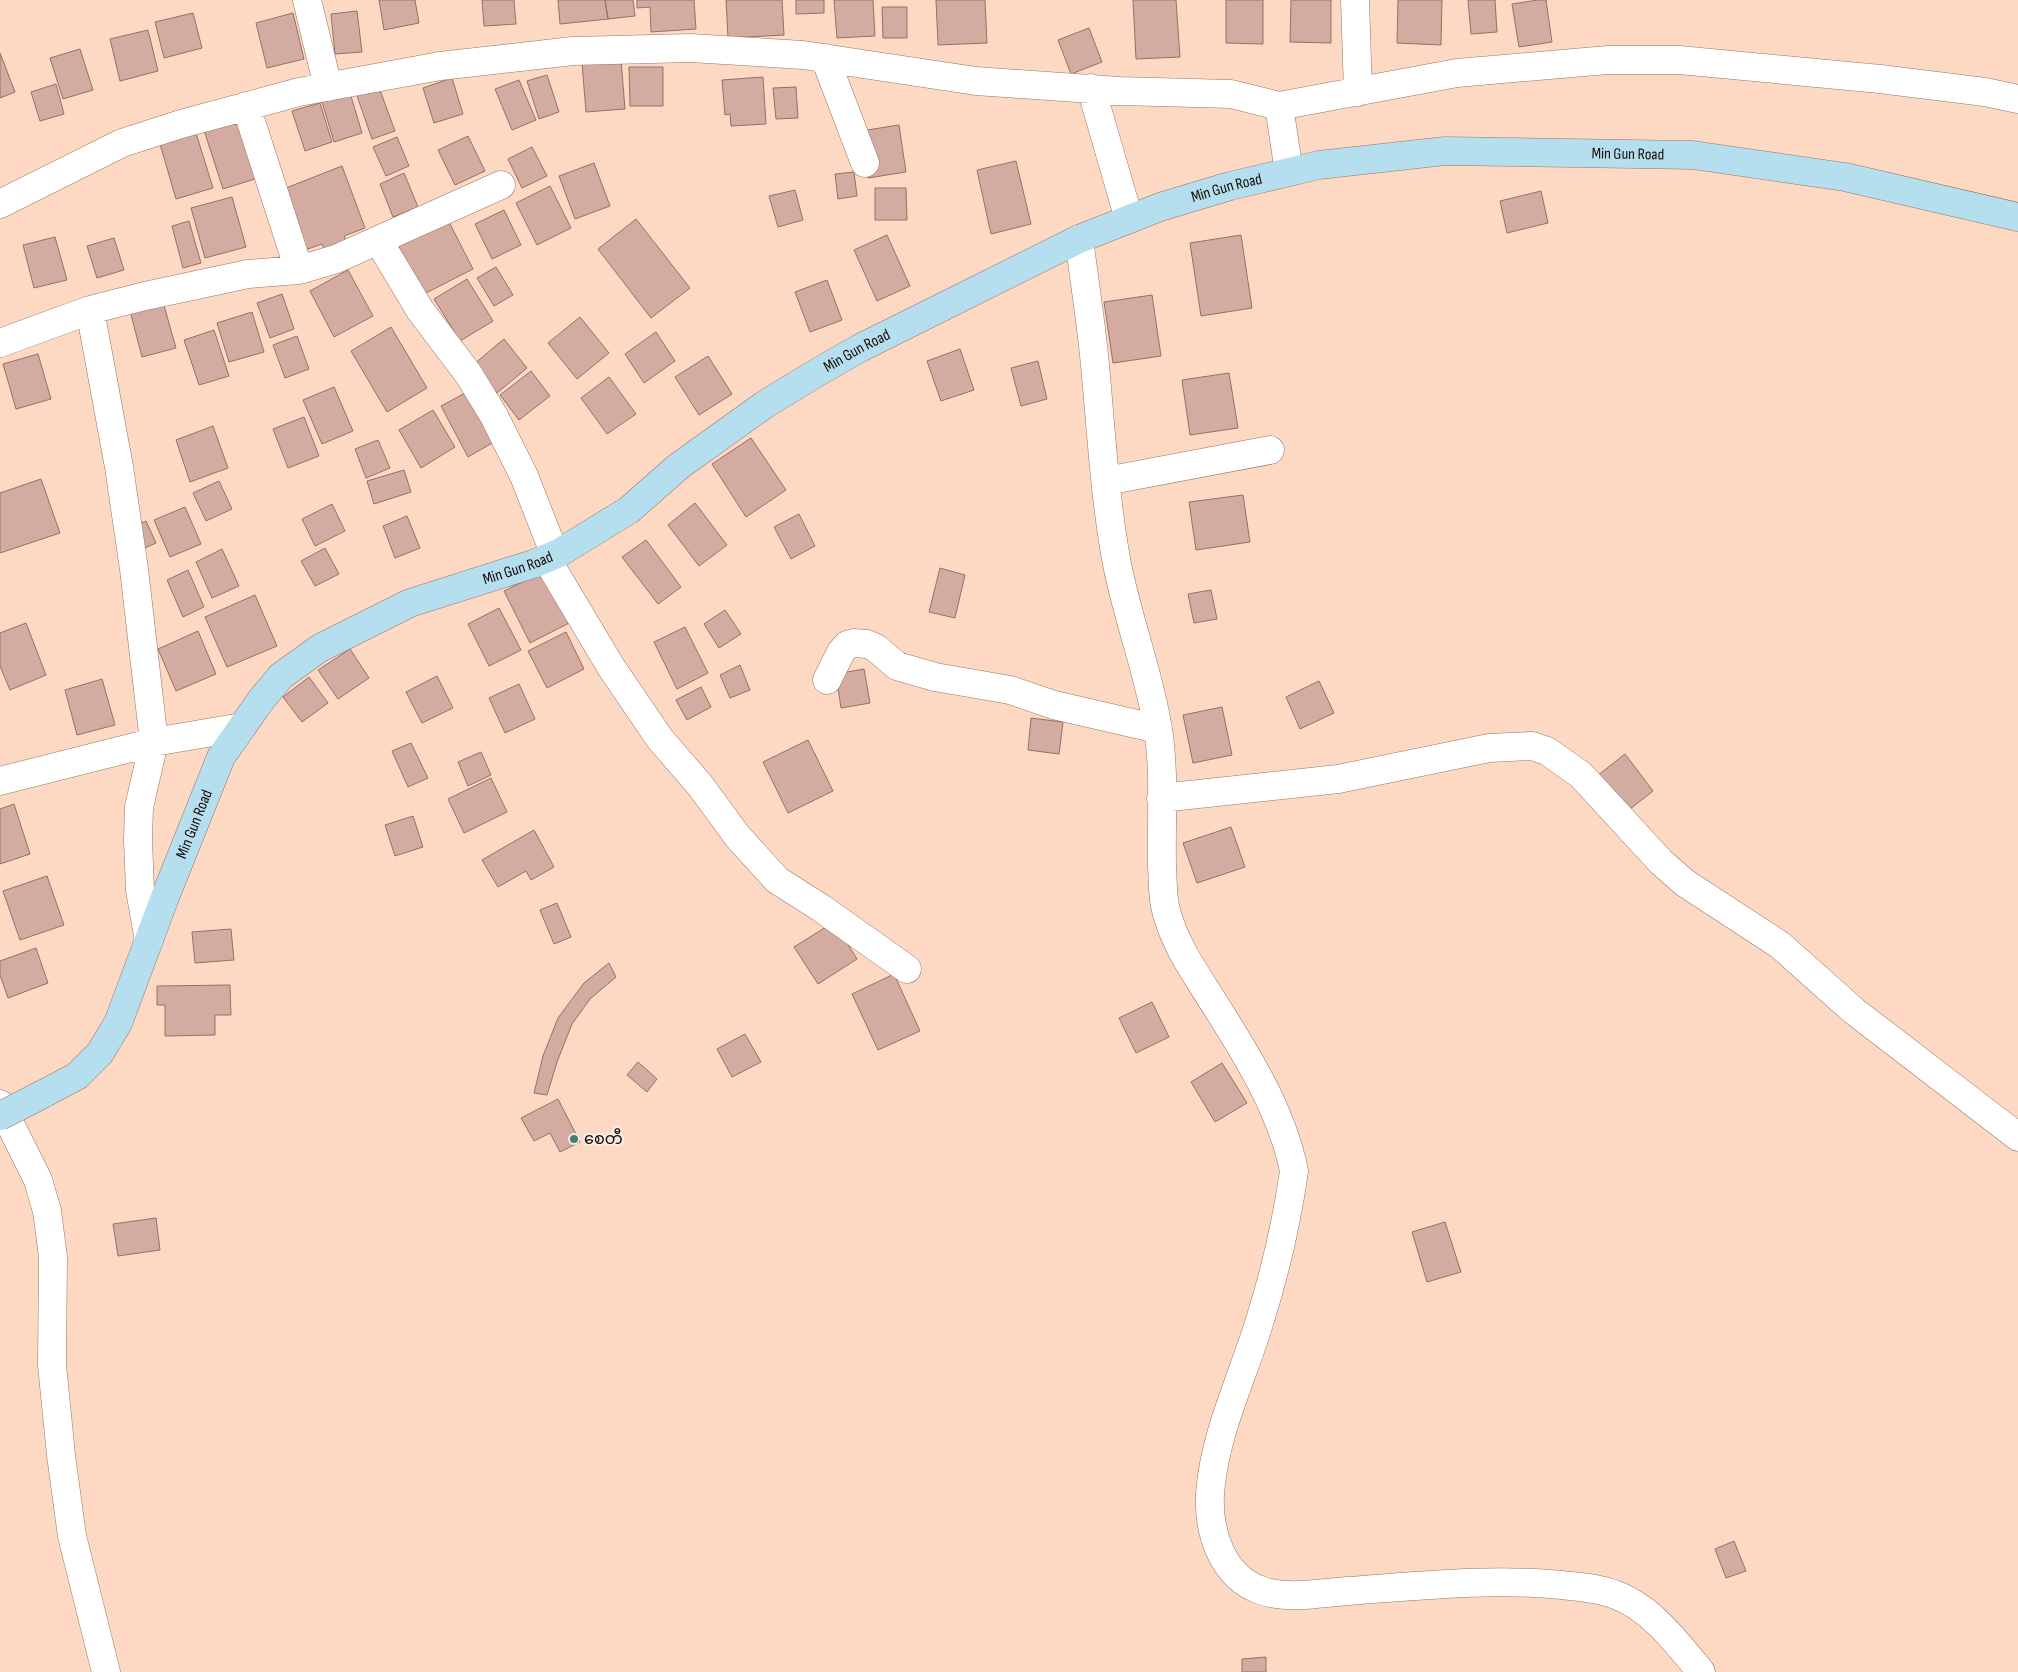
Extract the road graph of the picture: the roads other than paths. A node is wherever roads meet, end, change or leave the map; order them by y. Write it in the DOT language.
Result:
graph roads {
  1 [pos="307,0"];
  2 [pos="1355,0"];
  3 [pos="825,58"];
  4 [pos="328,87"];
  5 [pos="1091,88"];
  6 [pos="1358,92"];
  7 [pos="2018,99"];
  8 [pos="246,106"];
  9 [pos="1279,106"];
  10 [pos="865,162"];
  11 [pos="1289,172"];
  12 [pos="501,185"];
  13 [pos="0,204"];
  14 [pos="2018,217"];
  15 [pos="1129,218"];
  16 [pos="1079,239"];
  17 [pos="378,240"];
  18 [pos="299,270"];
  19 [pos="90,310"];
  20 [pos="0,343"];
  21 [pos="1270,450"];
  22 [pos="1106,481"];
  23 [pos="550,556"];
  24 [pos="827,680"];
  25 [pos="242,727"];
  26 [pos="1158,729"];
  27 [pos="154,742"];
  28 [pos="0,781"];
  29 [pos="1161,798"];
  30 [pos="149,941"];
  31 [pos="907,969"];
  32 [pos="0,1104"];
  33 [pos="0,1116"];
  34 [pos="2018,1136"];
  35 [pos="106,1672"];
  36 [pos="1701,1672"];
  1 -- 4 [label="street"];
  2 -- 6 [label="street"];
  3 -- 4 [label="street"];
  3 -- 5 [label="street"];
  3 -- 10 [label="street"];
  4 -- 8 [label="street"];
  5 -- 9 [label="street"];
  5 -- 15 [label="street"];
  6 -- 7 [label="street"];
  6 -- 9 [label="street"];
  8 -- 13 [label="street"];
  8 -- 18 [label="street"];
  9 -- 11 [label="street"];
  11 -- 14 [label="street, Min Gun Road"];
  11 -- 15 [label="street, Min Gun Road"];
  12 -- 17 [label="street"];
  15 -- 16 [label="street, Min Gun Road"];
  16 -- 22 [label="street"];
  16 -- 23 [label="street, Min Gun Road"];
  17 -- 18 [label="street"];
  17 -- 23 [label="street"];
  18 -- 19 [label="street"];
  19 -- 20 [label="street"];
  19 -- 27 [label="street"];
  21 -- 22 [label="street"];
  22 -- 26 [label="street"];
  23 -- 25 [label="street, Min Gun Road"];
  23 -- 31 [label="street"];
  24 -- 26 [label="street"];
  25 -- 27 [label="street"];
  25 -- 30 [label="street, Min Gun Road"];
  26 -- 29 [label="street"];
  27 -- 28 [label="street"];
  27 -- 30 [label="street"];
  29 -- 34 [label="street"];
  29 -- 36 [label="street"];
  30 -- 33 [label="street, Min Gun Road, bridge"];
  32 -- 35 [label="street"];
}
